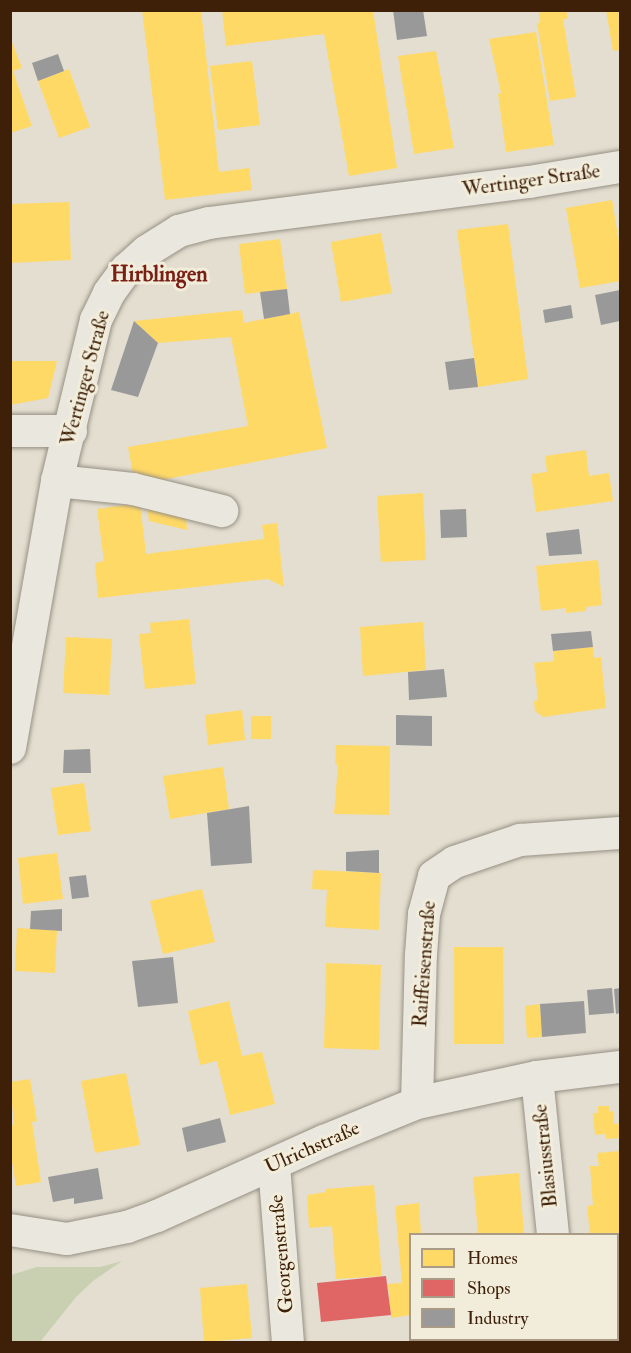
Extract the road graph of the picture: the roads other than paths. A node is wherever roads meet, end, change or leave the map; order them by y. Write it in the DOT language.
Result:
graph roads {
  1 [pos="621,167"];
  2 [pos="10,431"];
  3 [pos="71,431"];
  4 [pos="57,481"];
  5 [pos="222,511"];
  6 [pos="10,748"];
  7 [pos="621,833"];
  8 [pos="621,1067"];
  9 [pos="537,1077"];
  10 [pos="417,1103"];
  11 [pos="274,1165"];
  12 [pos="10,1230"];
  13 [pos="553,1233"];
  14 [pos="288,1342"];
  1 -- 3 [label="street, Wertinger Straße"];
  2 -- 3 [label="street"];
  3 -- 4 [label="street, Wertinger Straße"];
  4 -- 5 [label="street"];
  4 -- 6 [label="street, Wertinger Straße"];
  7 -- 10 [label="street, Raiffeisenstraße"];
  8 -- 9 [label="street, Ulrichstraße"];
  9 -- 10 [label="street, Ulrichstraße"];
  9 -- 13 [label="street, Blasiusstraße"];
  10 -- 11 [label="street, Ulrichstraße"];
  11 -- 12 [label="street, Ulrichstraße"];
  11 -- 14 [label="street, Georgenstraße"];
}
